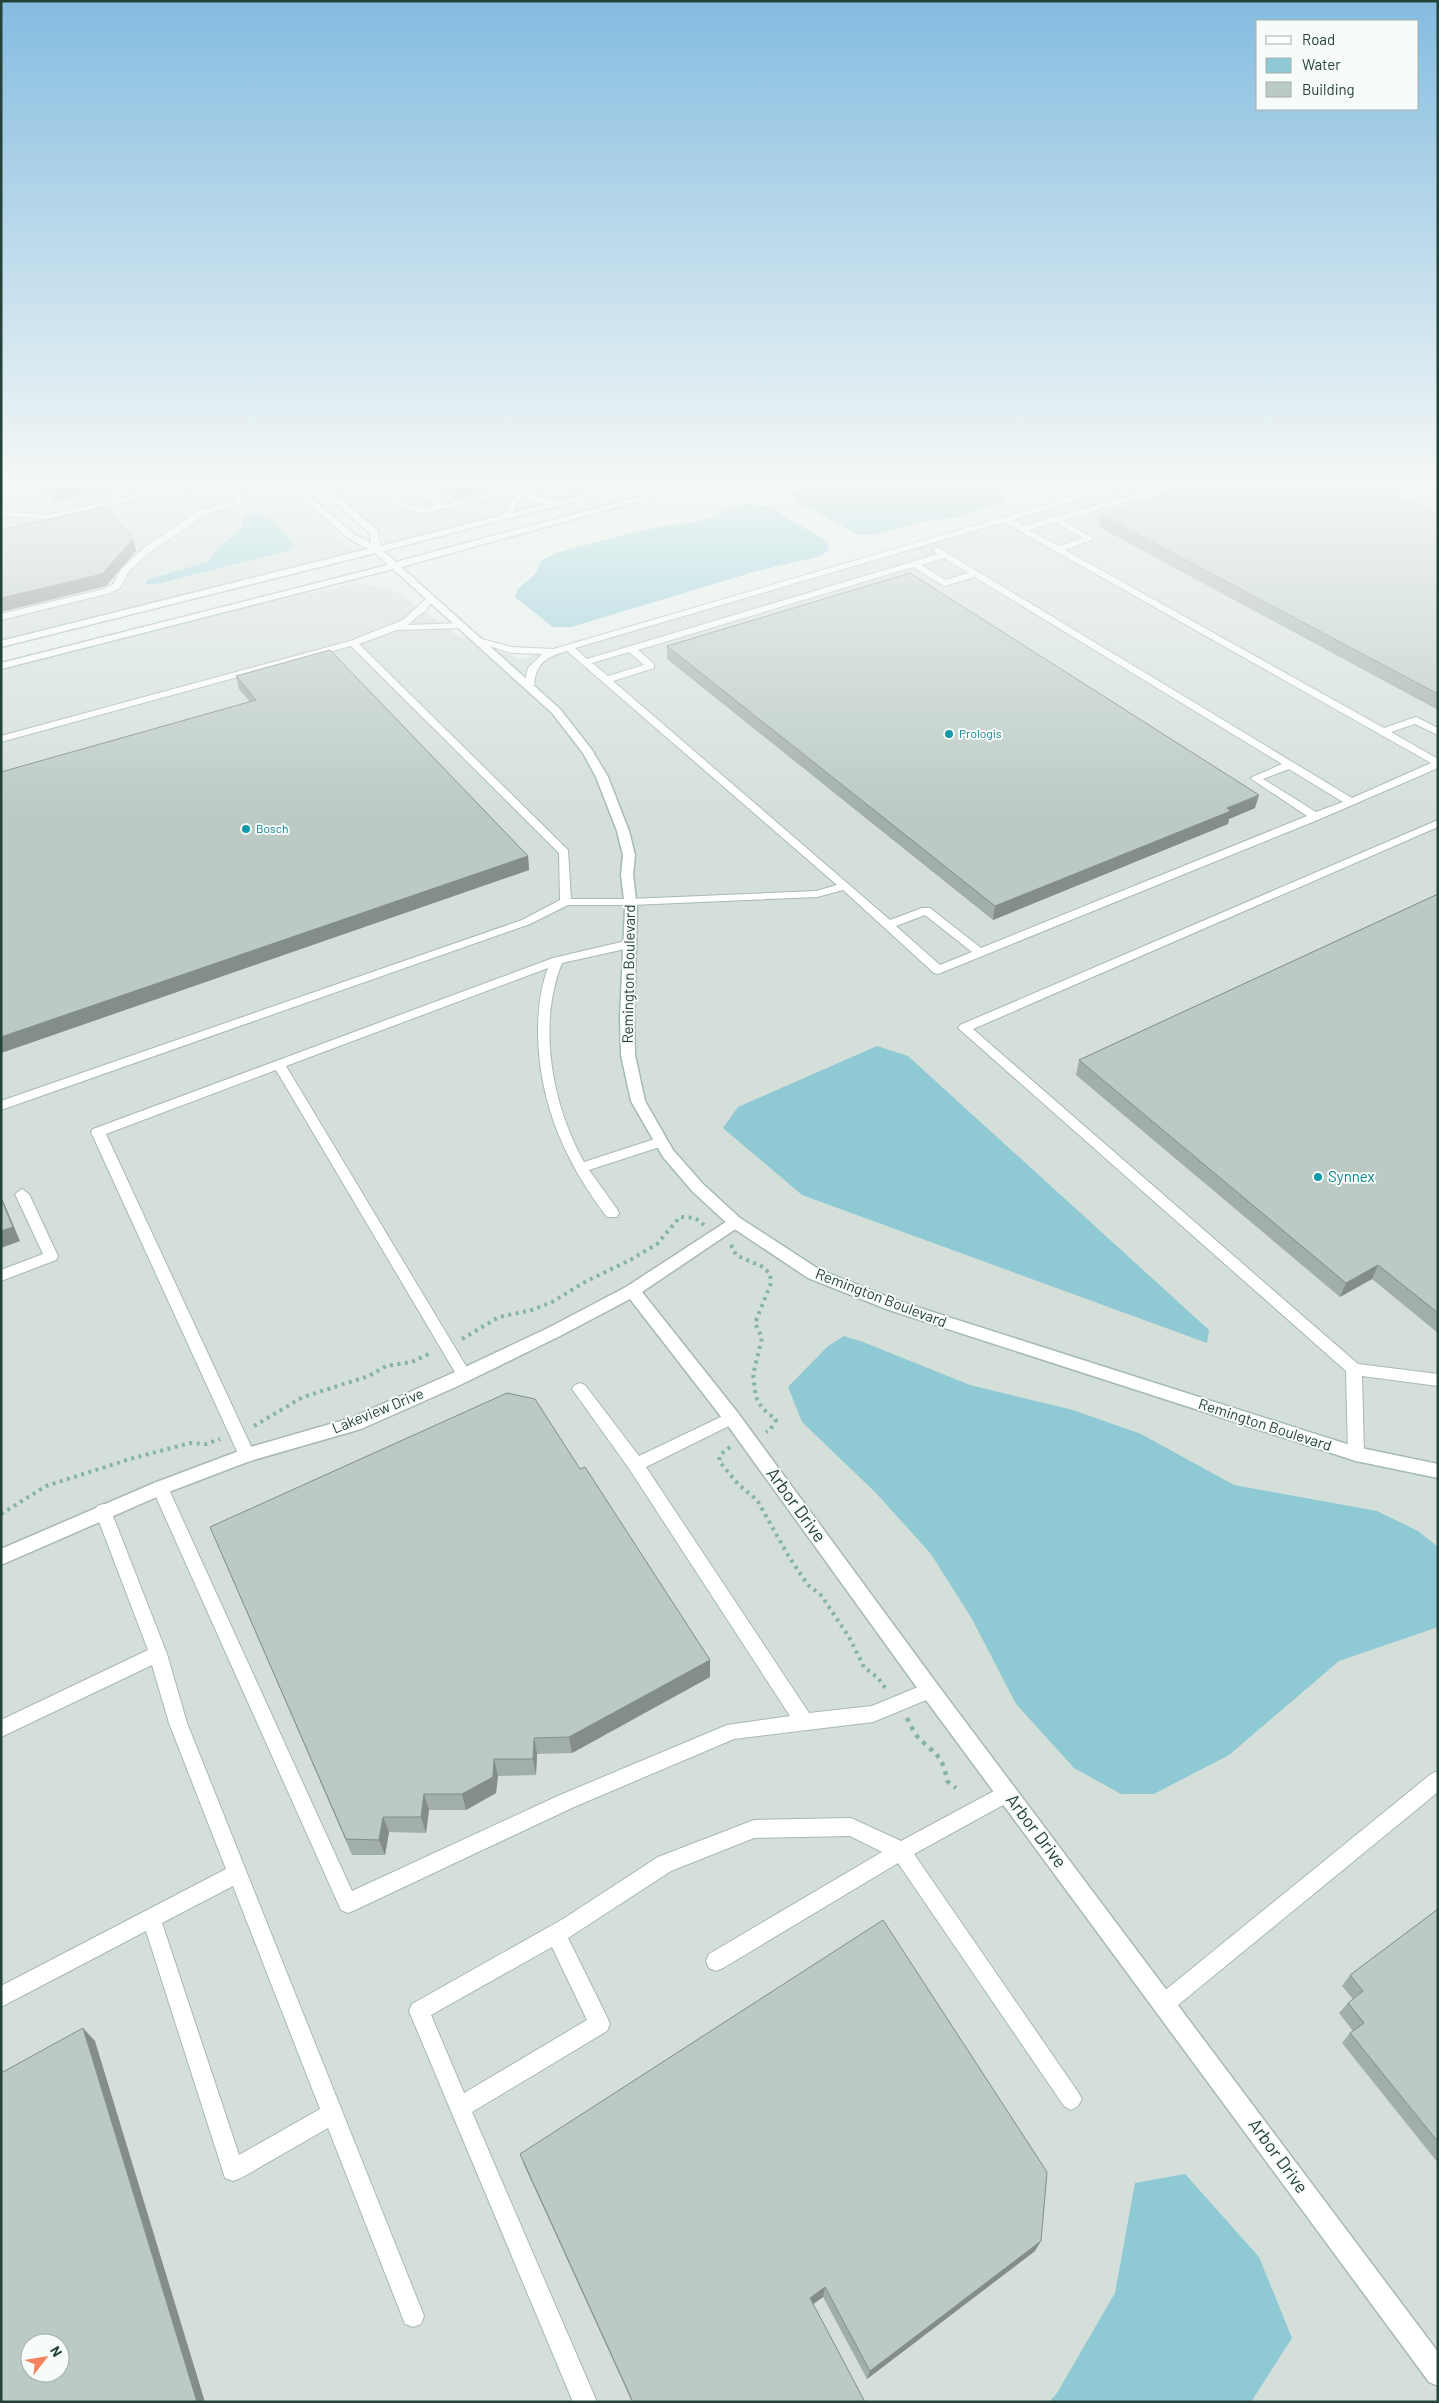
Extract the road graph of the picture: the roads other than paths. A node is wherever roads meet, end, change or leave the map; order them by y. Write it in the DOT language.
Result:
graph roads {
  1 [pos="109,590"];
  2 [pos="216,590"];
  3 [pos="299,590"];
  4 [pos="421,590"];
  5 [pos="766,590"];
  6 [pos="826,590"];
  7 [pos="1002,590"];
  8 [pos="1131,590"];
  9 [pos="430,598"];
  10 [pos="1,617"];
  11 [pos="462,626"];
  12 [pos="394,628"];
  13 [pos="477,639"];
  14 [pos="353,643"];
  15 [pos="1,644"];
  16 [pos="569,648"];
  17 [pos="631,649"];
  18 [pos="553,652"];
  19 [pos="586,662"];
  20 [pos="1,666"];
  21 [pos="606,680"];
  22 [pos="529,685"];
  23 [pos="1383,732"];
  24 [pos="1438,732"];
  25 [pos="1,739"];
  26 [pos="1438,763"];
  27 [pos="1289,765"];
  28 [pos="1351,802"];
  29 [pos="1316,816"];
  30 [pos="1438,823"];
  31 [pos="845,886"];
  32 [pos="566,902"];
  33 [pos="631,902"];
  34 [pos="888,925"];
  35 [pos="630,944"];
  36 [pos="980,953"];
  37 [pos="557,961"];
  38 [pos="279,1065"];
  39 [pos="1,1106"];
  40 [pos="661,1142"];
  41 [pos="582,1167"];
  42 [pos="22,1194"];
  43 [pos="612,1213"];
  44 [pos="735,1222"];
  45 [pos="1,1276"];
  46 [pos="632,1292"];
  47 [pos="1354,1369"];
  48 [pos="464,1375"];
  49 [pos="1438,1380"];
  50 [pos="580,1389"];
  51 [pos="732,1418"];
  52 [pos="1356,1454"];
  53 [pos="247,1455"];
  54 [pos="636,1465"];
  55 [pos="1438,1471"];
  56 [pos="160,1488"];
  57 [pos="103,1511"];
  58 [pos="1,1556"];
  59 [pos="158,1654"];
  60 [pos="930,1690"];
  61 [pos="805,1723"];
  62 [pos="1,1729"];
  63 [pos="1438,1780"];
  64 [pos="1007,1793"];
  65 [pos="902,1851"];
  66 [pos="238,1873"];
  67 [pos="150,1918"];
  68 [pos="556,1934"];
  69 [pos="716,1962"];
  70 [pos="1,1997"];
  71 [pos="1165,2003"];
  72 [pos="1071,2099"];
  73 [pos="460,2107"];
  74 [pos="333,2113"];
  75 [pos="413,2316"];
  76 [pos="1438,2373"];
  77 [pos="585,2402"];
  1 -- 10 [label="lane"];
  2 -- 15 [label="street"];
  3 -- 20 [label="street"];
  4 -- 9 [label="street, Remington Boulevard"];
  5 -- 16 [label="lane"];
  6 -- 17 [label="lane"];
  7 -- 27 [label="lane"];
  8 -- 23 [label="lane"];
  9 -- 11 [label="street, Remington Boulevard"];
  9 -- 12 [label="lane"];
  11 -- 12 [label="lane"];
  11 -- 13 [label="street, Remington Boulevard"];
  12 -- 14 [label="lane"];
  13 -- 18 [label="lane"];
  13 -- 22 [label="street, Remington Boulevard"];
  14 -- 25 [label="lane"];
  14 -- 32 [label="lane"];
  16 -- 18 [label="lane"];
  16 -- 19 [label="lane"];
  17 -- 19 [label="lane"];
  17 -- 21 [label="lane"];
  18 -- 22 [label="lane"];
  19 -- 21 [label="lane"];
  21 -- 31 [label="lane"];
  22 -- 33 [label="street, Remington Boulevard"];
  23 -- 24 [label="lane"];
  23 -- 26 [label="lane"];
  26 -- 28 [label="lane"];
  27 -- 28 [label="lane"];
  27 -- 29 [label="lane"];
  28 -- 29 [label="lane"];
  29 -- 36 [label="lane"];
  30 -- 47 [label="lane"];
  31 -- 33 [label="lane"];
  31 -- 34 [label="lane"];
  32 -- 33 [label="lane"];
  32 -- 39 [label="lane"];
  33 -- 35 [label="street, Remington Boulevard"];
  34 -- 36 [label="lane"];
  34 -- 36 [label="lane"];
  35 -- 37 [label="lane"];
  35 -- 40 [label="street, Remington Boulevard"];
  37 -- 38 [label="lane"];
  37 -- 41 [label="lane"];
  38 -- 48 [label="lane"];
  38 -- 53 [label="lane"];
  40 -- 41 [label="lane"];
  40 -- 44 [label="street, Remington Boulevard"];
  41 -- 43 [label="lane"];
  42 -- 45 [label="lane"];
  44 -- 46 [label="street, Lakeview Drive"];
  44 -- 52 [label="street, Remington Boulevard"];
  46 -- 48 [label="street, Lakeview Drive"];
  46 -- 51 [label="street, Arbor Drive"];
  47 -- 49 [label="lane"];
  47 -- 52 [label="lane"];
  48 -- 53 [label="street, Lakeview Drive"];
  50 -- 54 [label="lane"];
  51 -- 54 [label="lane"];
  51 -- 60 [label="street, Arbor Drive"];
  52 -- 55 [label="street, Remington Boulevard"];
  53 -- 56 [label="street, Lakeview Drive"];
  54 -- 61 [label="lane"];
  56 -- 57 [label="street, Lakeview Drive"];
  56 -- 61 [label="lane"];
  57 -- 58 [label="street, Lakeview Drive"];
  57 -- 59 [label="lane"];
  59 -- 62 [label="lane"];
  59 -- 66 [label="lane"];
  60 -- 61 [label="lane"];
  60 -- 64 [label="street, Arbor Drive"];
  63 -- 71 [label="lane"];
  64 -- 65 [label="lane"];
  64 -- 71 [label="street, Arbor Drive"];
  65 -- 68 [label="lane"];
  65 -- 69 [label="lane"];
  65 -- 72 [label="lane"];
  66 -- 67 [label="lane"];
  66 -- 74 [label="lane"];
  67 -- 70 [label="lane"];
  67 -- 74 [label="lane"];
  68 -- 73 [label="lane"];
  68 -- 73 [label="lane"];
  71 -- 76 [label="street, Arbor Drive"];
  73 -- 77 [label="lane"];
  74 -- 75 [label="lane"];
}
